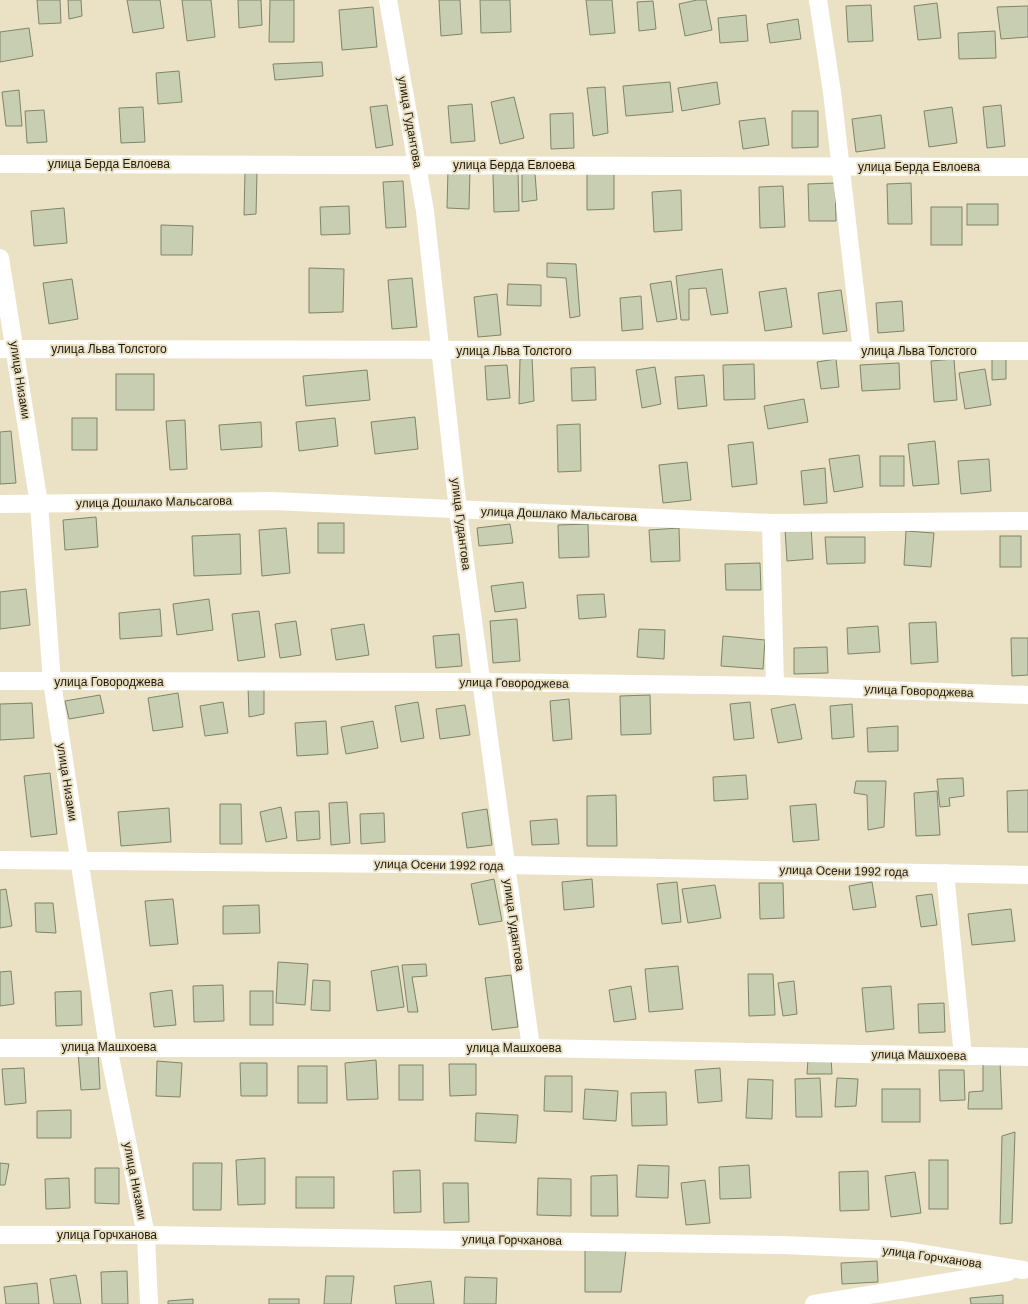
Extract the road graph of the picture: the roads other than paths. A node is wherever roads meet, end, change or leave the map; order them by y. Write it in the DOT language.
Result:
graph roads {
  1 [pos="388,0"];
  2 [pos="818,0"];
  3 [pos="0,164"];
  4 [pos="418,165"];
  5 [pos="842,167"];
  6 [pos="1028,167"];
  7 [pos="0,258"];
  8 [pos="8,349"];
  9 [pos="442,351"];
  10 [pos="862,351"];
  11 [pos="1028,351"];
  12 [pos="0,504"];
  13 [pos="39,504"];
  14 [pos="458,510"];
  15 [pos="1028,522"];
  16 [pos="771,523"];
  17 [pos="0,681"];
  18 [pos="52,682"];
  19 [pos="482,682"];
  20 [pos="775,686"];
  21 [pos="1028,694"];
  22 [pos="0,860"];
  23 [pos="79,861"];
  24 [pos="506,865"];
  25 [pos="946,873"];
  26 [pos="1028,875"];
  27 [pos="108,1047"];
  28 [pos="0,1048"];
  29 [pos="531,1048"];
  30 [pos="963,1056"];
  31 [pos="1028,1058"];
  32 [pos="0,1235"];
  33 [pos="146,1235"];
  34 [pos="1025,1270"];
  35 [pos="149,1304"];
  36 [pos="814,1304"];
  1 -- 4 [label="street, улица Гудантова"];
  2 -- 5 [label="street"];
  3 -- 4 [label="street, улица Берда Евлоева"];
  4 -- 5 [label="street, улица Берда Евлоева"];
  4 -- 9 [label="street, улица Гудантова"];
  5 -- 6 [label="street, улица Берда Евлоева"];
  5 -- 10 [label="street"];
  7 -- 8 [label="street, улица Низами"];
  8 -- 9 [label="street, улица Льва Толстого"];
  8 -- 13 [label="street, улица Низами"];
  9 -- 10 [label="street, улица Льва Толстого"];
  9 -- 14 [label="street, улица Гудантова"];
  10 -- 11 [label="street, улица Льва Толстого"];
  12 -- 13 [label="street, улица Дошлако Мальсагова"];
  13 -- 14 [label="street, улица Дошлако Мальсагова"];
  13 -- 18 [label="street, улица Низами"];
  14 -- 16 [label="street, улица Дошлако Мальсагова"];
  14 -- 19 [label="street, улица Гудантова"];
  15 -- 16 [label="street, улица Дошлако Мальсагова"];
  16 -- 20 [label="street"];
  17 -- 18 [label="street, улица Говороджева"];
  18 -- 19 [label="street, улица Говороджева"];
  18 -- 23 [label="street, улица Низами"];
  19 -- 20 [label="street, улица Говороджева"];
  19 -- 24 [label="street, улица Гудантова"];
  20 -- 21 [label="street, улица Говороджева"];
  22 -- 23 [label="street, улица Осени 1992 года"];
  23 -- 24 [label="street, улица Осени 1992 года"];
  23 -- 27 [label="street, улица Низами"];
  24 -- 25 [label="street, улица Осени 1992 года"];
  24 -- 29 [label="street, улица Гудантова"];
  25 -- 26 [label="street, улица Осени 1992 года"];
  25 -- 30 [label="street"];
  27 -- 28 [label="street, улица Машхоева"];
  27 -- 29 [label="street, улица Машхоева"];
  27 -- 33 [label="street, улица Низами"];
  29 -- 30 [label="street, улица Машхоева"];
  30 -- 31 [label="street, улица Машхоева"];
  32 -- 33 [label="street, улица Горчханова"];
  33 -- 34 [label="street, улица Горчханова"];
  33 -- 35 [label="street, улица Низами"];
  34 -- 36 [label="street"];
}
